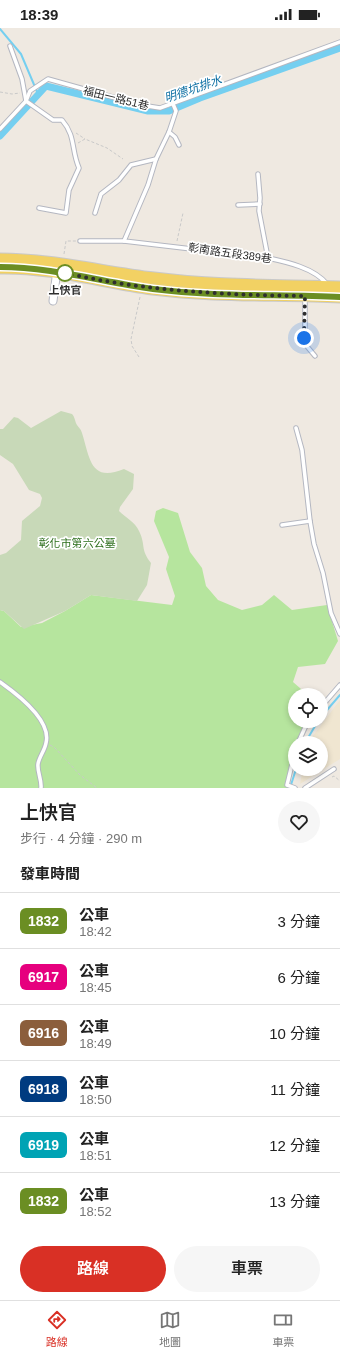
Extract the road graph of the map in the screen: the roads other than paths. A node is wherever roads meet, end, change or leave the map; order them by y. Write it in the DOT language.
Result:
graph roads {
  1 [pos="340,42"];
  2 [pos="10,46"];
  3 [pos="28,101"];
  4 [pos="174,105"];
  5 [pos="0,129"];
  6 [pos="169,132"];
  7 [pos="179,145"];
  8 [pos="156,159"];
  9 [pos="258,174"];
  10 [pos="260,204"];
  11 [pos="238,205"];
  12 [pos="39,208"];
  13 [pos="95,213"];
  14 [pos="80,241"];
  15 [pos="124,241"];
  16 [pos="268,258"];
  17 [pos="0,259"];
  18 [pos="59,267"];
  19 [pos="0,268"];
  20 [pos="334,287"];
  21 [pos="305,296"];
  22 [pos="340,297"];
  23 [pos="53,301"];
  24 [pos="315,356"];
  25 [pos="296,428"];
  26 [pos="310,521"];
  27 [pos="282,525"];
  28 [pos="340,634"];
  29 [pos="0,682"];
  30 [pos="340,685"];
  31 [pos="328,698"];
  32 [pos="334,769"];
  33 [pos="289,776"];
  34 [pos="286,786"];
  35 [pos="41,788"];
  36 [pos="295,788"];
  37 [pos="305,788"];
  1 -- 4 [label="lane, 福田一路51巷"];
  2 -- 3 [label="lane"];
  3 -- 4 [label="lane, 福田一路51巷"];
  3 -- 5 [label="lane, 福田一路51巷"];
  3 -- 12 [label="lane"];
  4 -- 6 [label="lane"];
  6 -- 7 [label="lane"];
  6 -- 8 [label="lane"];
  8 -- 13 [label="lane"];
  8 -- 15 [label="lane"];
  9 -- 10 [label="lane"];
  10 -- 11 [label="lane"];
  10 -- 16 [label="lane"];
  14 -- 15 [label="lane, 彰南路五段389巷"];
  15 -- 16 [label="lane, 彰南路五段389巷"];
  16 -- 20 [label="lane, 彰南路五段389巷"];
  17 -- 18 [label="main road"];
  18 -- 19 [label="main road"];
  18 -- 20 [label="main road"];
  18 -- 21 [label="main road"];
  18 -- 23 [label="street"];
  21 -- 22 [label="main road"];
  21 -- 24 [label="lane"];
  25 -- 26 [label="lane"];
  26 -- 27 [label="lane"];
  26 -- 28 [label="lane"];
  29 -- 35 [label="lane"];
  30 -- 31 [label="lane"];
  32 -- 37 [label="lane"];
  33 -- 34 [label="lane"];
  34 -- 36 [label="lane"];
}
